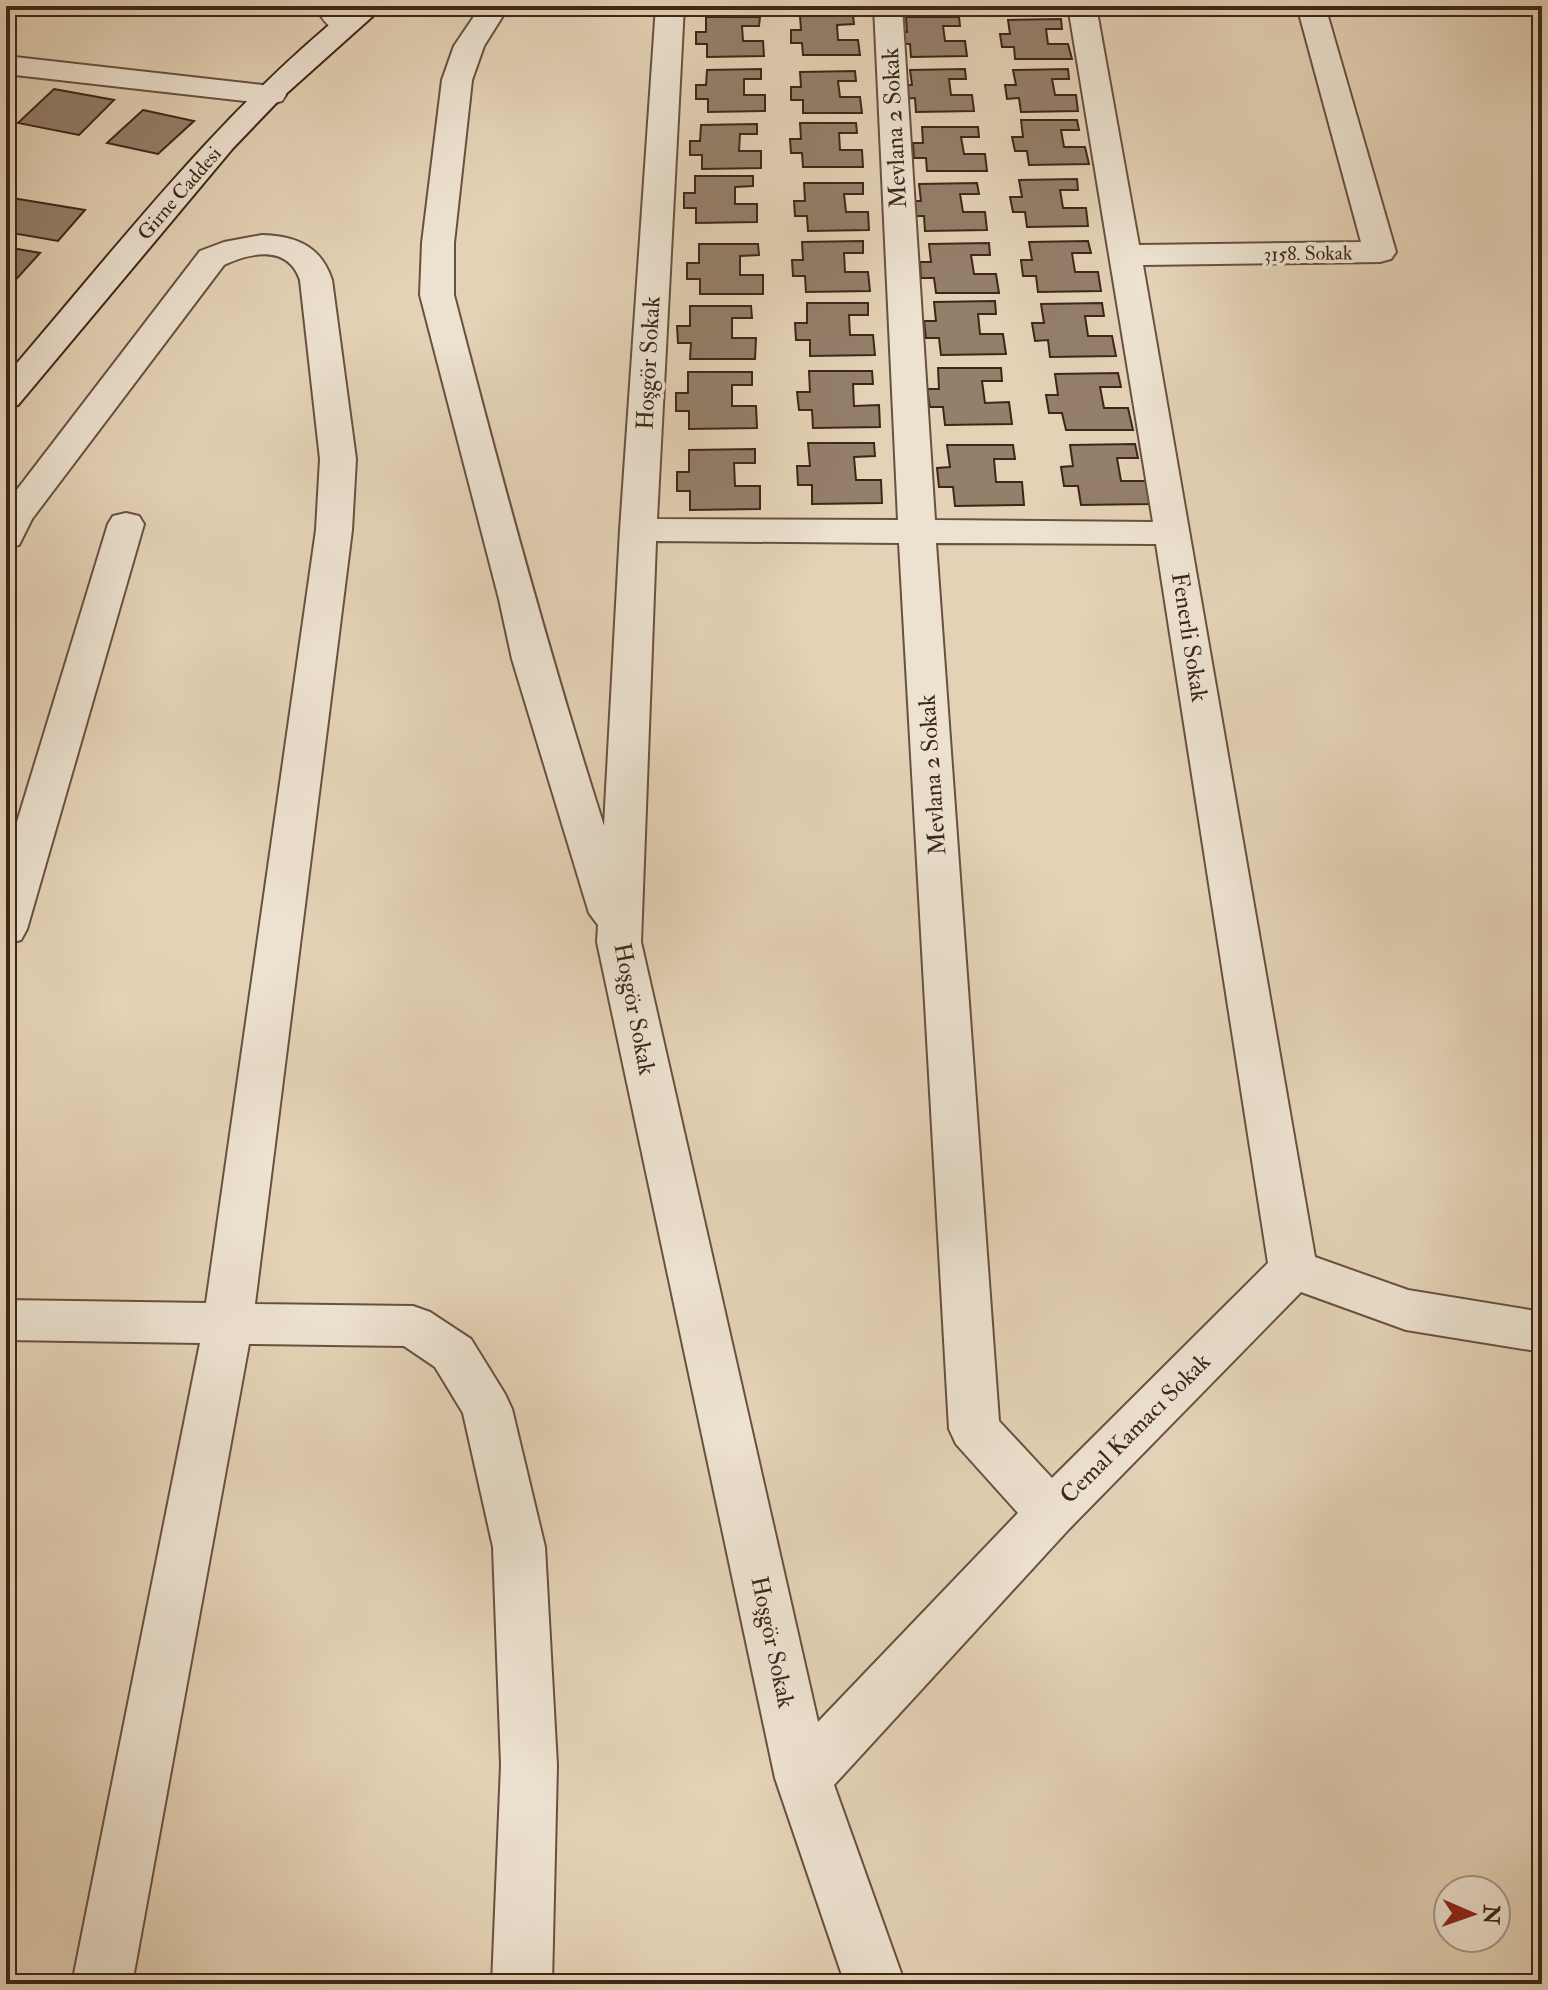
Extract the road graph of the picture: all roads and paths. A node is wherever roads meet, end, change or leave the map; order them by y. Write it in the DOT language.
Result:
graph roads {
  1 [pos="370,6"];
  2 [pos="495,6"];
  3 [pos="670,6"];
  4 [pos="888,6"];
  5 [pos="1082,6"];
  6 [pos="1311,6"];
  7 [pos="336,16"];
  8 [pos="6,65"];
  9 [pos="271,95"];
  10 [pos="1125,255"];
  11 [pos="6,398"];
  12 [pos="126,524"];
  13 [pos="638,530"];
  14 [pos="917,532"];
  15 [pos="1173,533"];
  16 [pos="6,537"];
  17 [pos="6,929"];
  18 [pos="619,942"];
  19 [pos="1293,1269"];
  20 [pos="6,1320"];
  21 [pos="228,1324"];
  22 [pos="1542,1332"];
  23 [pos="1051,1513"];
  24 [pos="803,1778"];
  25 [pos="102,1984"];
  26 [pos="522,1984"];
  27 [pos="875,1984"];
  1 -- 7 [label="street, Girne Caddesi"];
  2 -- 18 [label="street"];
  3 -- 13 [label="street, Hoşgör Sokak"];
  4 -- 14 [label="street, Mevlana 2 Sokak"];
  5 -- 10 [label="street, Fenerli Sokak"];
  6 -- 10 [label="street, 3158. Sokak"];
  7 -- 9 [label="street, Girne Caddesi"];
  8 -- 9 [label="street"];
  9 -- 11 [label="street, Girne Caddesi"];
  10 -- 15 [label="street, Fenerli Sokak"];
  12 -- 17 [label="street"];
  13 -- 14 [label="street"];
  13 -- 18 [label="street, Hoşgör Sokak"];
  14 -- 15 [label="street"];
  14 -- 23 [label="street, Mevlana 2 Sokak"];
  15 -- 19 [label="street, Fenerli Sokak"];
  16 -- 21 [label="street"];
  18 -- 24 [label="street, Hoşgör Sokak"];
  19 -- 22 [label="street"];
  19 -- 23 [label="street, Cemal Kamacı Sokak"];
  20 -- 21 [label="street"];
  21 -- 25 [label="street"];
  21 -- 26 [label="street"];
  23 -- 24 [label="street, Cemal Kamacı Sokak"];
  24 -- 27 [label="street, Hoşgör Sokak"];
}
